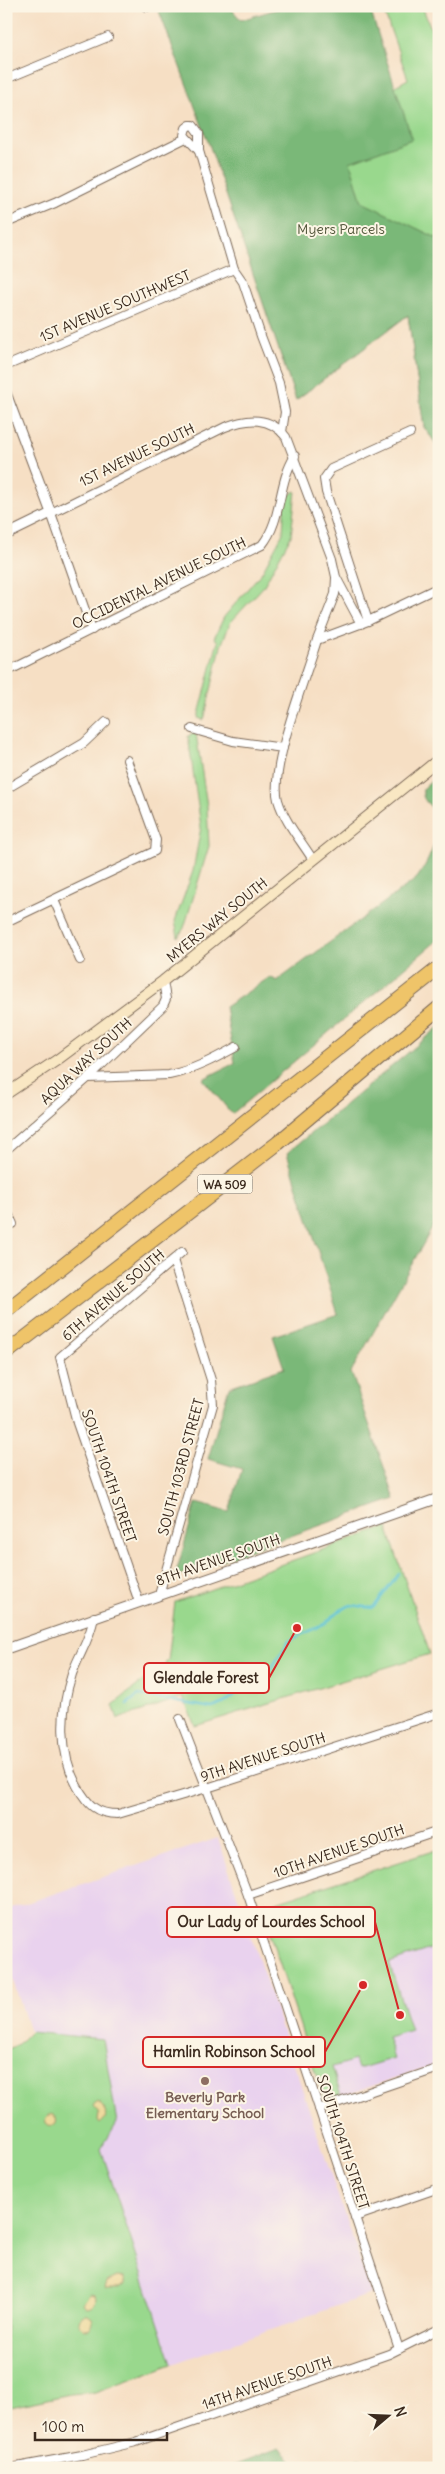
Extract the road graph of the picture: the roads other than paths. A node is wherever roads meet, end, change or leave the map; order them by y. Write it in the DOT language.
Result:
graph roads {
  1 [pos="108,37"];
  2 [pos="6,79"];
  3 [pos="186,138"];
  4 [pos="198,150"];
  5 [pos="6,223"];
  6 [pos="234,269"];
  7 [pos="6,366"];
  8 [pos="6,393"];
  9 [pos="282,432"];
  10 [pos="410,433"];
  11 [pos="295,456"];
  12 [pos="51,513"];
  13 [pos="6,535"];
  14 [pos="336,577"];
  15 [pos="439,587"];
  16 [pos="365,622"];
  17 [pos="92,630"];
  18 [pos="318,640"];
  19 [pos="6,672"];
  20 [pos="106,722"];
  21 [pos="192,729"];
  22 [pos="284,748"];
  23 [pos="127,760"];
  24 [pos="439,760"];
  25 [pos="6,789"];
  26 [pos="313,860"];
  27 [pos="54,900"];
  28 [pos="6,922"];
  29 [pos="80,960"];
  30 [pos="439,968"];
  31 [pos="163,981"];
  32 [pos="439,1008"];
  33 [pos="236,1047"];
  34 [pos="88,1078"];
  35 [pos="6,1094"];
  36 [pos="6,1150"];
  37 [pos="6,1209"];
  38 [pos="13,1224"];
  39 [pos="182,1252"];
  40 [pos="173,1260"];
  41 [pos="6,1311"];
  42 [pos="6,1353"];
  43 [pos="60,1357"];
  44 [pos="439,1498"];
  45 [pos="159,1595"];
  46 [pos="139,1602"];
  47 [pos="94,1617"];
  48 [pos="6,1650"];
  49 [pos="439,1713"];
  50 [pos="180,1719"];
  51 [pos="207,1788"];
  52 [pos="439,1830"];
  53 [pos="248,1895"];
  54 [pos="439,2068"];
  55 [pos="319,2109"];
  56 [pos="439,2188"];
  57 [pos="355,2217"];
  58 [pos="439,2329"];
  59 [pos="399,2350"];
  60 [pos="11,2468"];
  1 -- 2 [label="street"];
  3 -- 4 [label="street"];
  3 -- 4 [label="street"];
  3 -- 5 [label="street"];
  4 -- 6 [label="street"];
  6 -- 7 [label="street, 1ST AVENUE SOUTHWEST"];
  6 -- 9 [label="street"];
  8 -- 12 [label="street"];
  9 -- 11 [label="street"];
  9 -- 12 [label="street, 1ST AVENUE SOUTH"];
  10 -- 16 [label="street"];
  11 -- 14 [label="street"];
  11 -- 17 [label="street, OCCIDENTAL AVENUE SOUTH"];
  12 -- 13 [label="street, 1ST AVENUE SOUTH"];
  12 -- 17 [label="street"];
  14 -- 16 [label="street"];
  14 -- 18 [label="street"];
  15 -- 16 [label="street"];
  16 -- 18 [label="street"];
  17 -- 19 [label="street, OCCIDENTAL AVENUE SOUTH"];
  18 -- 22 [label="street"];
  20 -- 25 [label="street"];
  21 -- 22 [label="street"];
  22 -- 26 [label="street"];
  23 -- 27 [label="street"];
  24 -- 26 [label="main road, MYERS WAY SOUTH"];
  26 -- 31 [label="main road, MYERS WAY SOUTH"];
  27 -- 28 [label="street"];
  27 -- 29 [label="street"];
  30 -- 41 [label="highway, WA 509"];
  31 -- 34 [label="street, AQUA WAY SOUTH"];
  31 -- 35 [label="main road, MYERS WAY SOUTH"];
  32 -- 42 [label="highway, WA 509"];
  33 -- 34 [label="street"];
  34 -- 36 [label="street, AQUA WAY SOUTH"];
  37 -- 38 [label="street"];
  39 -- 40 [label="street, 6TH AVENUE SOUTH"];
  40 -- 43 [label="street, 6TH AVENUE SOUTH"];
  40 -- 45 [label="street, SOUTH 103RD STREET"];
  43 -- 46 [label="street, SOUTH 104TH STREET"];
  44 -- 45 [label="street, 8TH AVENUE SOUTH"];
  45 -- 46 [label="street, 8TH AVENUE SOUTH"];
  46 -- 47 [label="street, 8TH AVENUE SOUTH"];
  47 -- 48 [label="street, 8TH AVENUE SOUTH"];
  47 -- 51 [label="street, 9TH AVENUE SOUTH"];
  49 -- 51 [label="street, 9TH AVENUE SOUTH"];
  50 -- 51 [label="street, SOUTH 104TH STREET"];
  51 -- 53 [label="street, SOUTH 104TH STREET"];
  52 -- 53 [label="street, 10TH AVENUE SOUTH"];
  53 -- 55 [label="street, SOUTH 104TH STREET"];
  54 -- 55 [label="street"];
  55 -- 57 [label="street, SOUTH 104TH STREET"];
  56 -- 57 [label="street"];
  57 -- 59 [label="street, SOUTH 104TH STREET"];
  58 -- 59 [label="street, 14TH AVENUE SOUTH"];
  59 -- 60 [label="street, 14TH AVENUE SOUTH"];
}
